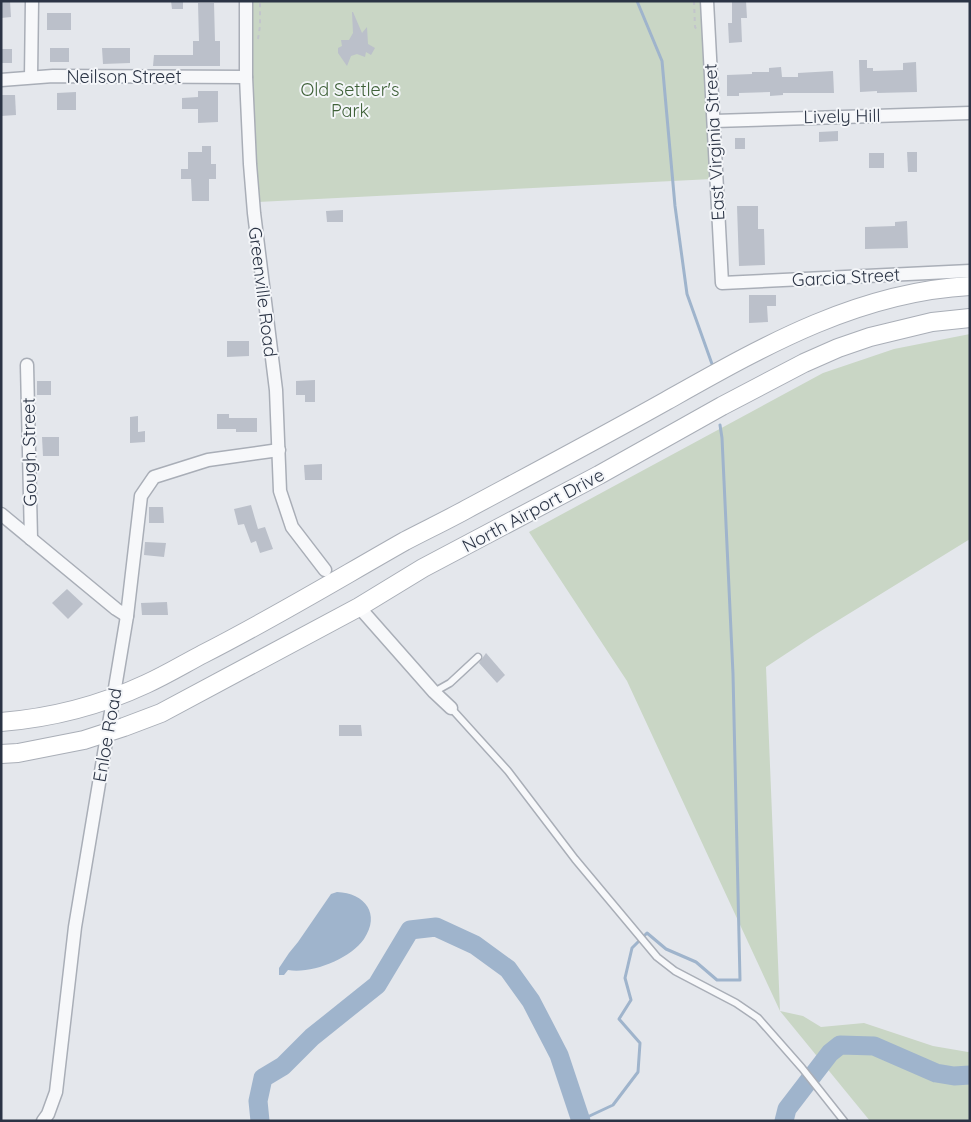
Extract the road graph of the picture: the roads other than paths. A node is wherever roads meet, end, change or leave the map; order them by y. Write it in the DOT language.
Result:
graph roads {
  1 [pos="32,1"];
  2 [pos="246,1"];
  3 [pos="707,1"];
  4 [pos="31,77"];
  5 [pos="246,77"];
  6 [pos="1,80"];
  7 [pos="970,113"];
  8 [pos="714,121"];
  9 [pos="970,271"];
  10 [pos="722,283"];
  11 [pos="970,286"];
  12 [pos="970,318"];
  13 [pos="27,365"];
  14 [pos="279,450"];
  15 [pos="1,514"];
  16 [pos="31,539"];
  17 [pos="325,570"];
  18 [pos="359,607"];
  19 [pos="127,616"];
  20 [pos="478,657"];
  21 [pos="434,692"];
  22 [pos="114,698"];
  23 [pos="451,708"];
  24 [pos="1,722"];
  25 [pos="108,733"];
  26 [pos="1,754"];
  27 [pos="43,1121"];
  28 [pos="844,1121"];
  1 -- 4 [label="street"];
  2 -- 5 [label="street, Greenville Road"];
  3 -- 8 [label="street, East Virginia Street"];
  4 -- 5 [label="street, Neilson Street"];
  4 -- 6 [label="street, Neilson Street"];
  5 -- 14 [label="street, Greenville Road"];
  7 -- 8 [label="street, Lively Hill"];
  8 -- 10 [label="street, East Virginia Street"];
  9 -- 10 [label="street, Garcia Street"];
  11 -- 22 [label="main road, North Airport Drive"];
  12 -- 18 [label="main road, North Airport Drive"];
  13 -- 16 [label="street, Gough Street"];
  14 -- 17 [label="street, Greenville Road"];
  14 -- 19 [label="street, Enloe Road"];
  15 -- 16 [label="street"];
  16 -- 19 [label="street"];
  18 -- 21 [label="street"];
  18 -- 25 [label="main road, North Airport Drive"];
  19 -- 22 [label="street, Enloe Road"];
  20 -- 21 [label="lane"];
  21 -- 23 [label="street"];
  22 -- 24 [label="main road, North Airport Drive"];
  22 -- 25 [label="street, Enloe Road"];
  23 -- 28 [label="lane"];
  25 -- 26 [label="main road, North Airport Drive"];
  25 -- 27 [label="street, Enloe Road"];
}
